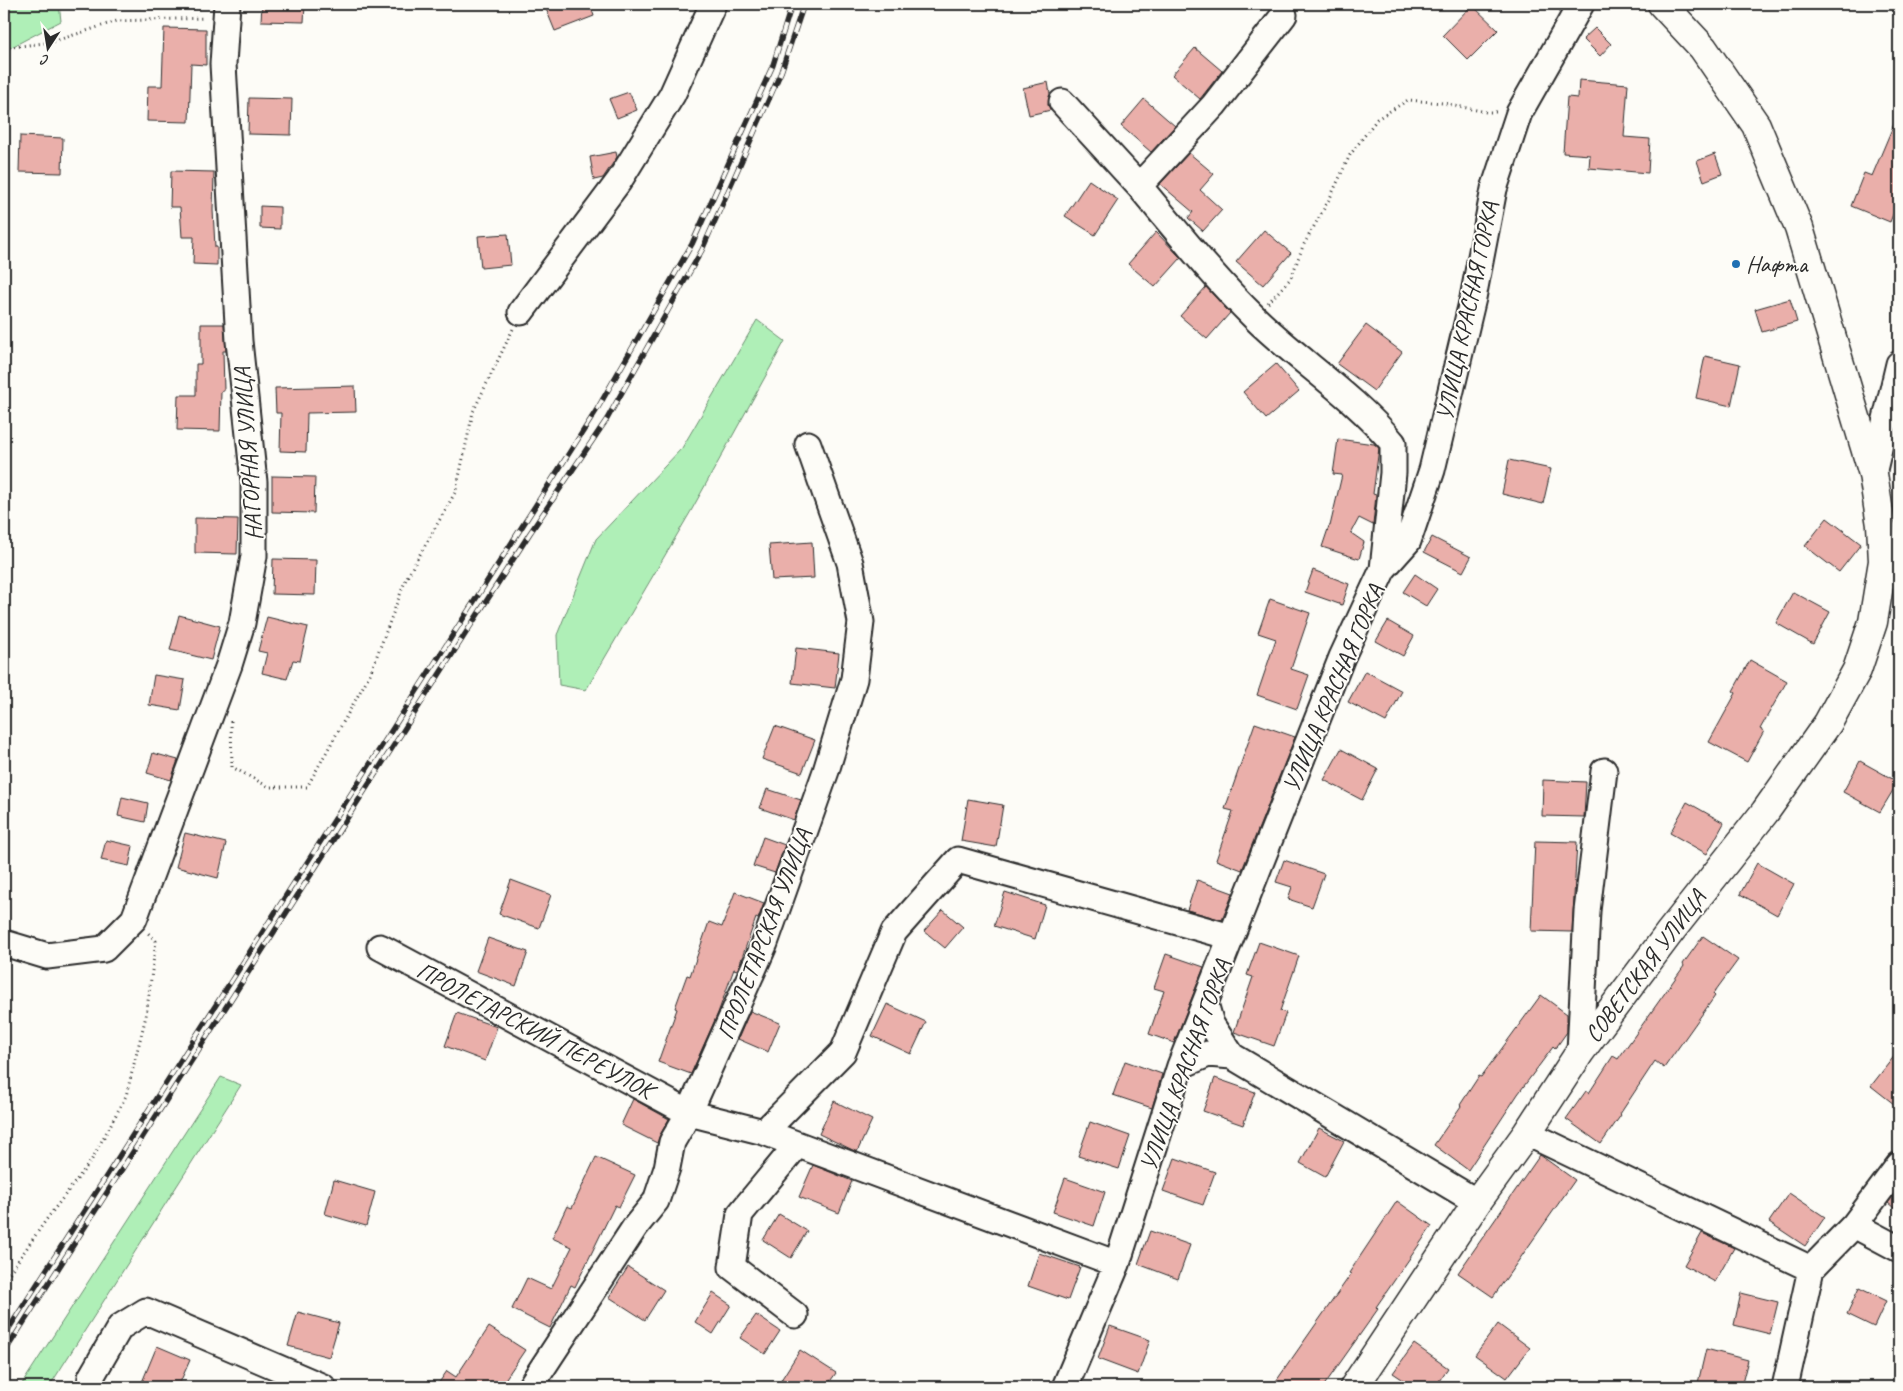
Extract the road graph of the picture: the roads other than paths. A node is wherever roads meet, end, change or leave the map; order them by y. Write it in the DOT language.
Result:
graph roads {
  1 [pos="713,4"];
  2 [pos="1580,4"];
  3 [pos="1662,4"];
  4 [pos="227,10"];
  5 [pos="1284,15"];
  6 [pos="1062,102"];
  7 [pos="1139,186"];
  8 [pos="521,312"];
  9 [pos="1899,364"];
  10 [pos="808,444"];
  11 [pos="1872,474"];
  12 [pos="1384,568"];
  13 [pos="1604,770"];
  14 [pos="1231,937"];
  15 [pos="4,943"];
  16 [pos="380,947"];
  17 [pos="1205,1003"];
  18 [pos="1580,1052"];
  19 [pos="1232,1056"];
  20 [pos="1180,1066"];
  21 [pos="690,1113"];
  22 [pos="764,1132"];
  23 [pos="1527,1133"];
  24 [pos="797,1145"];
  25 [pos="1899,1165"];
  26 [pos="1477,1202"];
  27 [pos="1854,1225"];
  28 [pos="1899,1249"];
  29 [pos="1117,1264"];
  30 [pos="1811,1269"];
  31 [pos="795,1315"];
  32 [pos="90,1387"];
  33 [pos="324,1387"];
  34 [pos="530,1387"];
  35 [pos="1065,1387"];
  36 [pos="1354,1387"];
  37 [pos="1785,1387"];
  1 -- 8 [label="street"];
  2 -- 12 [label="street, УЛИЦА КРАСНАЯ ГОРКА"];
  3 -- 11 [label="main road, СОВЕТСКАЯ УЛИЦА"];
  4 -- 15 [label="street, НАГОРНАЯ УЛИЦА"];
  5 -- 7 [label="street"];
  6 -- 7 [label="street"];
  7 -- 12 [label="street"];
  9 -- 11 [label="street"];
  10 -- 21 [label="street, ПРОЛЕТАРСКАЯ УЛИЦА"];
  11 -- 18 [label="main road, СОВЕТСКАЯ УЛИЦА"];
  12 -- 14 [label="street, УЛИЦА КРАСНАЯ ГОРКА"];
  13 -- 18 [label="street"];
  14 -- 17 [label="street, УЛИЦА КРАСНАЯ ГОРКА"];
  14 -- 22 [label="street"];
  16 -- 21 [label="street, ПРОЛЕТАРСКИЙ ПЕРЕУЛОК"];
  17 -- 19 [label="street"];
  17 -- 20 [label="street, УЛИЦА КРАСНАЯ ГОРКА"];
  18 -- 23 [label="main road, СОВЕТСКАЯ УЛИЦА"];
  19 -- 20 [label="street"];
  19 -- 26 [label="street"];
  20 -- 29 [label="street, УЛИЦА КРАСНАЯ ГОРКА"];
  21 -- 22 [label="street, ПРОЛЕТАРСКИЙ ПЕРЕУЛОК"];
  21 -- 34 [label="street, ПРОЛЕТАРСКАЯ УЛИЦА"];
  22 -- 24 [label="street, ПРОЛЕТАРСКИЙ ПЕРЕУЛОК"];
  23 -- 26 [label="main road, СОВЕТСКАЯ УЛИЦА"];
  23 -- 30 [label="street"];
  24 -- 29 [label="street, ПРОЛЕТАРСКИЙ ПЕРЕУЛОК"];
  24 -- 31 [label="street"];
  25 -- 27 [label="street"];
  26 -- 36 [label="main road, СОВЕТСКАЯ УЛИЦА"];
  27 -- 28 [label="street"];
  27 -- 30 [label="street"];
  29 -- 35 [label="street"];
  30 -- 37 [label="street"];
  32 -- 33 [label="street"];
}
